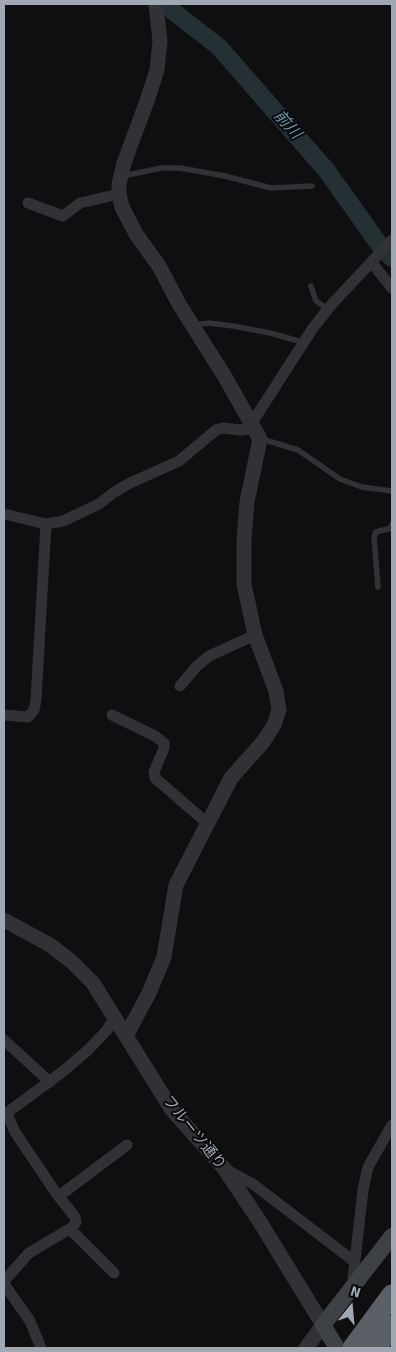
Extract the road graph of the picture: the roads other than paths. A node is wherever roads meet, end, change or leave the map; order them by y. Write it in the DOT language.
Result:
graph roads {
  1 [pos="157,7"];
  2 [pos="121,176"];
  3 [pos="312,186"];
  4 [pos="119,194"];
  5 [pos="28,203"];
  6 [pos="392,240"];
  7 [pos="372,263"];
  8 [pos="310,286"];
  9 [pos="392,288"];
  10 [pos="328,310"];
  11 [pos="192,326"];
  12 [pos="302,342"];
  13 [pos="251,424"];
  14 [pos="260,439"];
  15 [pos="392,491"];
  16 [pos="4,514"];
  17 [pos="46,524"];
  18 [pos="392,524"];
  19 [pos="378,587"];
  20 [pos="255,635"];
  21 [pos="180,686"];
  22 [pos="4,715"];
  23 [pos="112,715"];
  24 [pos="207,823"];
  25 [pos="4,920"];
  26 [pos="115,1018"];
  27 [pos="126,1036"];
  28 [pos="4,1040"];
  29 [pos="50,1082"];
  30 [pos="5,1115"];
  31 [pos="392,1125"];
  32 [pos="127,1145"];
  33 [pos="224,1168"];
  34 [pos="59,1196"];
  35 [pos="70,1229"];
  36 [pos="392,1236"];
  37 [pos="354,1262"];
  38 [pos="114,1273"];
  39 [pos="4,1283"];
  40 [pos="352,1288"];
  41 [pos="392,1294"];
  42 [pos="323,1325"];
  43 [pos="392,1326"];
  44 [pos="367,1345"];
  45 [pos="41,1348"];
  46 [pos="306,1348"];
  47 [pos="337,1348"];
  1 -- 2 [label="street"];
  2 -- 3 [label="lane"];
  2 -- 4 [label="street"];
  4 -- 5 [label="street"];
  4 -- 11 [label="street"];
  6 -- 7 [label="street"];
  7 -- 9 [label="street"];
  7 -- 10 [label="street"];
  8 -- 10 [label="lane"];
  10 -- 12 [label="street"];
  11 -- 12 [label="lane"];
  11 -- 13 [label="street"];
  12 -- 13 [label="street"];
  13 -- 14 [label="street"];
  13 -- 17 [label="street"];
  14 -- 15 [label="lane"];
  14 -- 20 [label="street"];
  16 -- 17 [label="street"];
  17 -- 22 [label="street"];
  18 -- 19 [label="lane"];
  20 -- 21 [label="street"];
  20 -- 24 [label="street"];
  23 -- 24 [label="street"];
  24 -- 27 [label="street"];
  25 -- 26 [label="street, フルーツ通り"];
  26 -- 27 [label="street, フルーツ通り"];
  26 -- 29 [label="street"];
  27 -- 33 [label="street, フルーツ通り"];
  28 -- 29 [label="street"];
  29 -- 30 [label="street"];
  30 -- 34 [label="street"];
  31 -- 37 [label="street"];
  32 -- 34 [label="street"];
  33 -- 37 [label="street"];
  33 -- 42 [label="street, フルーツ通り"];
  34 -- 35 [label="street"];
  35 -- 38 [label="street"];
  35 -- 39 [label="street"];
  36 -- 40 [label="main road"];
  37 -- 40 [label="street"];
  39 -- 45 [label="street"];
  40 -- 42 [label="main road"];
  41 -- 44 [label="highway"];
  42 -- 46 [label="street"];
  42 -- 47 [label="main road"];
  43 -- 44 [label="highway"];
}
